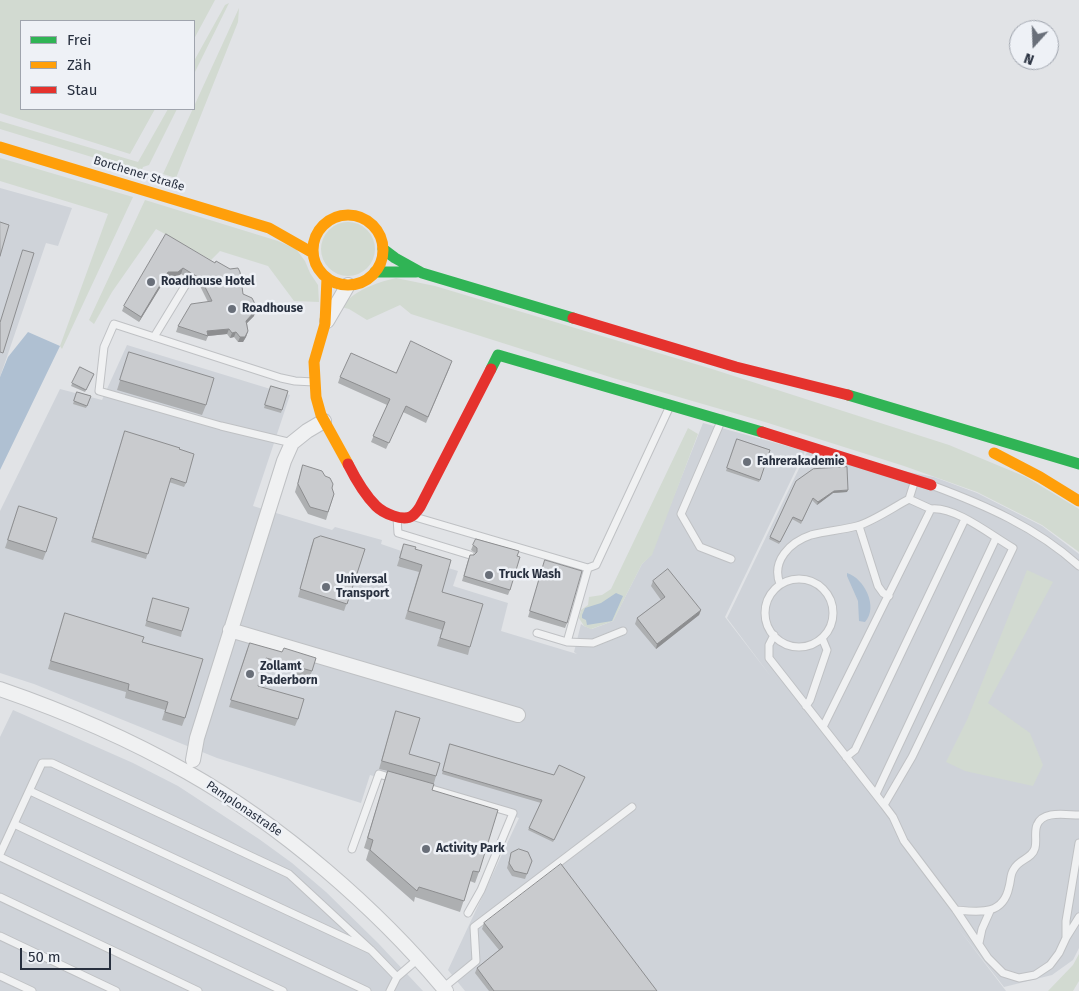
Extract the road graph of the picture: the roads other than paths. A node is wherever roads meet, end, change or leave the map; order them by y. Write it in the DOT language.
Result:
graph roads {
  1 [pos="0,147"];
  2 [pos="270,228"];
  3 [pos="319,229"];
  4 [pos="383,249"];
  5 [pos="313,253"];
  6 [pos="374,272"];
  7 [pos="422,273"];
  8 [pos="327,278"];
  9 [pos="348,285"];
  10 [pos="185,286"];
  11 [pos="325,324"];
  12 [pos="154,337"];
  13 [pos="736,367"];
  14 [pos="315,382"];
  15 [pos="830,402"];
  16 [pos="670,405"];
  17 [pos="722,419"];
  18 [pos="324,421"];
  19 [pos="982,435"];
  20 [pos="292,443"];
  21 [pos="1072,451"];
  22 [pos="1079,464"];
  23 [pos="1051,470"];
  24 [pos="915,480"];
  25 [pos="931,484"];
  26 [pos="909,499"];
  27 [pos="1079,500"];
  28 [pos="931,509"];
  29 [pos="412,516"];
  30 [pos="397,517"];
  31 [pos="965,519"];
  32 [pos="859,526"];
  33 [pos="996,538"];
  34 [pos="470,555"];
  35 [pos="731,559"];
  36 [pos="1079,566"];
  37 [pos="588,568"];
  38 [pos="780,584"];
  39 [pos="889,596"];
  40 [pos="230,630"];
  41 [pos="622,631"];
  42 [pos="537,633"];
  43 [pos="774,635"];
  44 [pos="822,638"];
  45 [pos="567,642"];
  46 [pos="0,689"];
  47 [pos="806,706"];
  48 [pos="518,715"];
  49 [pos="824,727"];
  50 [pos="846,757"];
  51 [pos="193,760"];
  52 [pos="406,782"];
  53 [pos="414,784"];
  54 [pos="30,791"];
  55 [pos="876,794"];
  56 [pos="884,805"];
  57 [pos="632,807"];
  58 [pos="1079,815"];
  59 [pos="14,824"];
  60 [pos="1079,843"];
  61 [pos="352,849"];
  62 [pos="0,855"];
  63 [pos="0,897"];
  64 [pos="956,910"];
  65 [pos="990,911"];
  66 [pos="468,914"];
  67 [pos="1079,917"];
  68 [pos="0,936"];
  69 [pos="1066,938"];
  70 [pos="979,943"];
  71 [pos="371,950"];
  72 [pos="418,959"];
  73 [pos="0,976"];
  74 [pos="397,977"];
  75 [pos="445,989"];
  76 [pos="32,991"];
  77 [pos="116,991"];
  78 [pos="198,991"];
  79 [pos="283,991"];
  80 [pos="367,991"];
  81 [pos="390,991"];
  1 -- 2 [label="main road, Borchener Straße"];
  2 -- 3 [label="main road, Borchener Straße"];
  2 -- 5 [label="main road, Borchener Straße"];
  3 -- 4 [label="main road"];
  3 -- 5 [label="main road"];
  4 -- 6 [label="main road"];
  4 -- 7 [label="main road"];
  5 -- 8 [label="main road"];
  6 -- 7 [label="main road"];
  6 -- 9 [label="main road"];
  7 -- 13 [label="main road"];
  8 -- 9 [label="main road"];
  8 -- 11 [label="main road"];
  9 -- 11 [label="street"];
  10 -- 12 [label="lane"];
  11 -- 14 [label="main road"];
  12 -- 14 [label="lane"];
  12 -- 20 [label="lane"];
  13 -- 15 [label="main road"];
  13 -- 19 [label="main road"];
  14 -- 18 [label="main road"];
  16 -- 17 [label="main road"];
  16 -- 29 [label="main road"];
  16 -- 37 [label="lane"];
  17 -- 24 [label="main road"];
  17 -- 35 [label="lane"];
  18 -- 20 [label="street"];
  18 -- 30 [label="main road"];
  19 -- 21 [label="main road"];
  19 -- 22 [label="main road"];
  20 -- 40 [label="street"];
  23 -- 27 [label="main road"];
  24 -- 25 [label="main road"];
  24 -- 26 [label="lane"];
  25 -- 36 [label="lane"];
  26 -- 28 [label="lane"];
  26 -- 32 [label="lane"];
  28 -- 31 [label="lane"];
  28 -- 39 [label="lane"];
  29 -- 30 [label="main road"];
  29 -- 37 [label="lane"];
  30 -- 34 [label="lane"];
  31 -- 33 [label="lane"];
  31 -- 50 [label="lane"];
  32 -- 38 [label="lane"];
  32 -- 39 [label="lane"];
  33 -- 55 [label="lane"];
  33 -- 56 [label="lane"];
  37 -- 45 [label="lane"];
  38 -- 43 [label="lane"];
  38 -- 44 [label="lane"];
  39 -- 49 [label="lane"];
  40 -- 48 [label="street"];
  40 -- 51 [label="street"];
  41 -- 45 [label="lane"];
  42 -- 45 [label="lane"];
  43 -- 44 [label="lane"];
  43 -- 47 [label="lane"];
  44 -- 47 [label="lane"];
  46 -- 72 [label="street, Pamplonastraße"];
  47 -- 49 [label="lane"];
  49 -- 50 [label="lane"];
  50 -- 55 [label="lane"];
  52 -- 61 [label="lane"];
  53 -- 66 [label="lane"];
  54 -- 59 [label="lane"];
  54 -- 71 [label="lane"];
  54 -- 71 [label="lane"];
  55 -- 56 [label="lane"];
  56 -- 64 [label="lane"];
  57 -- 75 [label="lane"];
  58 -- 65 [label="lane"];
  59 -- 62 [label="lane"];
  59 -- 80 [label="lane"];
  60 -- 69 [label="lane"];
  62 -- 79 [label="lane"];
  63 -- 78 [label="lane"];
  64 -- 65 [label="lane"];
  64 -- 70 [label="lane"];
  65 -- 70 [label="lane"];
  67 -- 69 [label="lane"];
  68 -- 77 [label="lane"];
  69 -- 70 [label="lane"];
  71 -- 74 [label="lane"];
  72 -- 74 [label="lane"];
  72 -- 75 [label="street, Pamplonastraße"];
  73 -- 76 [label="lane"];
  74 -- 81 [label="lane"];
}
